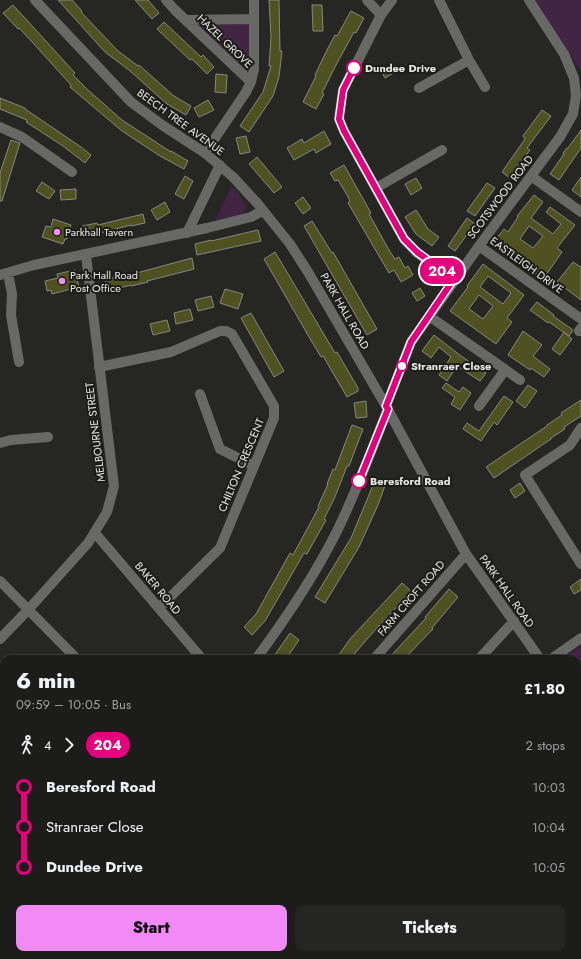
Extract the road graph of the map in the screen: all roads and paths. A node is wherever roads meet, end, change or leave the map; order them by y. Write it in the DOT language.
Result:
graph roads {
  1 [pos="35,0"];
  2 [pos="166,0"];
  3 [pos="254,0"];
  4 [pos="367,0"];
  5 [pos="392,0"];
  6 [pos="439,0"];
  7 [pos="528,0"];
  8 [pos="381,15"];
  9 [pos="254,19"];
  10 [pos="186,20"];
  11 [pos="469,60"];
  12 [pos="251,82"];
  13 [pos="485,87"];
  14 [pos="419,88"];
  15 [pos="0,127"];
  16 [pos="442,150"];
  17 [pos="205,153"];
  18 [pos="220,165"];
  19 [pos="72,172"];
  20 [pos="531,176"];
  21 [pos="376,188"];
  22 [pos="262,211"];
  23 [pos="581,212"];
  24 [pos="187,233"];
  25 [pos="478,246"];
  26 [pos="86,255"];
  27 [pos="4,274"];
  28 [pos="454,279"];
  29 [pos="429,316"];
  30 [pos="581,319"];
  31 [pos="19,362"];
  32 [pos="99,367"];
  33 [pos="505,370"];
  34 [pos="520,380"];
  35 [pos="200,394"];
  36 [pos="479,406"];
  37 [pos="387,407"];
  38 [pos="581,428"];
  39 [pos="48,437"];
  40 [pos="0,443"];
  41 [pos="254,466"];
  42 [pos="95,533"];
  43 [pos="466,554"];
  44 [pos="581,564"];
  45 [pos="0,581"];
  46 [pos="159,608"];
  47 [pos="28,610"];
  48 [pos="514,621"];
  49 [pos="581,638"];
  50 [pos="0,639"];
  51 [pos="73,655"];
  52 [pos="199,655"];
  53 [pos="259,655"];
  54 [pos="378,655"];
  55 [pos="483,655"];
  56 [pos="537,655"];
  57 [pos="557,655"];
  1 -- 17 [label="street, BEECH TREE AVENUE"];
  2 -- 10 [label="street, HAZEL GROVE"];
  3 -- 9 [label="street"];
  4 -- 8 [label="street"];
  5 -- 8 [label="street"];
  6 -- 11 [label="street"];
  7 -- 20 [label="street, SCOTSWOOD ROAD"];
  8 -- 21 [label="street"];
  9 -- 10 [label="street"];
  9 -- 12 [label="street"];
  10 -- 12 [label="street, HAZEL GROVE"];
  11 -- 13 [label="street"];
  11 -- 14 [label="street"];
  12 -- 17 [label="street"];
  15 -- 19 [label="street"];
  16 -- 21 [label="street"];
  17 -- 18 [label="street, BEECH TREE AVENUE"];
  18 -- 22 [label="street, BEECH TREE AVENUE"];
  18 -- 24 [label="street"];
  20 -- 23 [label="street"];
  20 -- 25 [label="street, SCOTSWOOD ROAD"];
  21 -- 28 [label="street"];
  22 -- 24 [label="street"];
  22 -- 37 [label="street, PARK HALL ROAD"];
  24 -- 26 [label="street"];
  25 -- 28 [label="street, SCOTSWOOD ROAD"];
  25 -- 30 [label="street, EASTLEIGH DRIVE"];
  26 -- 27 [label="street"];
  26 -- 32 [label="street, MELBOURNE STREET"];
  27 -- 31 [label="street"];
  28 -- 29 [label="street, SCOTSWOOD ROAD"];
  29 -- 33 [label="street"];
  29 -- 37 [label="street, SCOTSWOOD ROAD"];
  32 -- 41 [label="street, CHILTON CRESCENT"];
  32 -- 42 [label="street, MELBOURNE STREET"];
  33 -- 34 [label="street"];
  33 -- 36 [label="street"];
  35 -- 41 [label="street"];
  37 -- 43 [label="street, PARK HALL ROAD"];
  37 -- 53 [label="street"];
  38 -- 44 [label="street"];
  39 -- 40 [label="street"];
  41 -- 46 [label="street, CHILTON CRESCENT"];
  42 -- 46 [label="street, BAKER ROAD"];
  42 -- 47 [label="street, MELBOURNE STREET"];
  43 -- 48 [label="street, PARK HALL ROAD"];
  43 -- 54 [label="street, FARM CROFT ROAD"];
  45 -- 47 [label="street"];
  46 -- 52 [label="street, BAKER ROAD"];
  47 -- 50 [label="street, MELBOURNE STREET"];
  47 -- 51 [label="street"];
  48 -- 55 [label="street"];
  48 -- 56 [label="street, PARK HALL ROAD"];
  49 -- 57 [label="street"];
}
